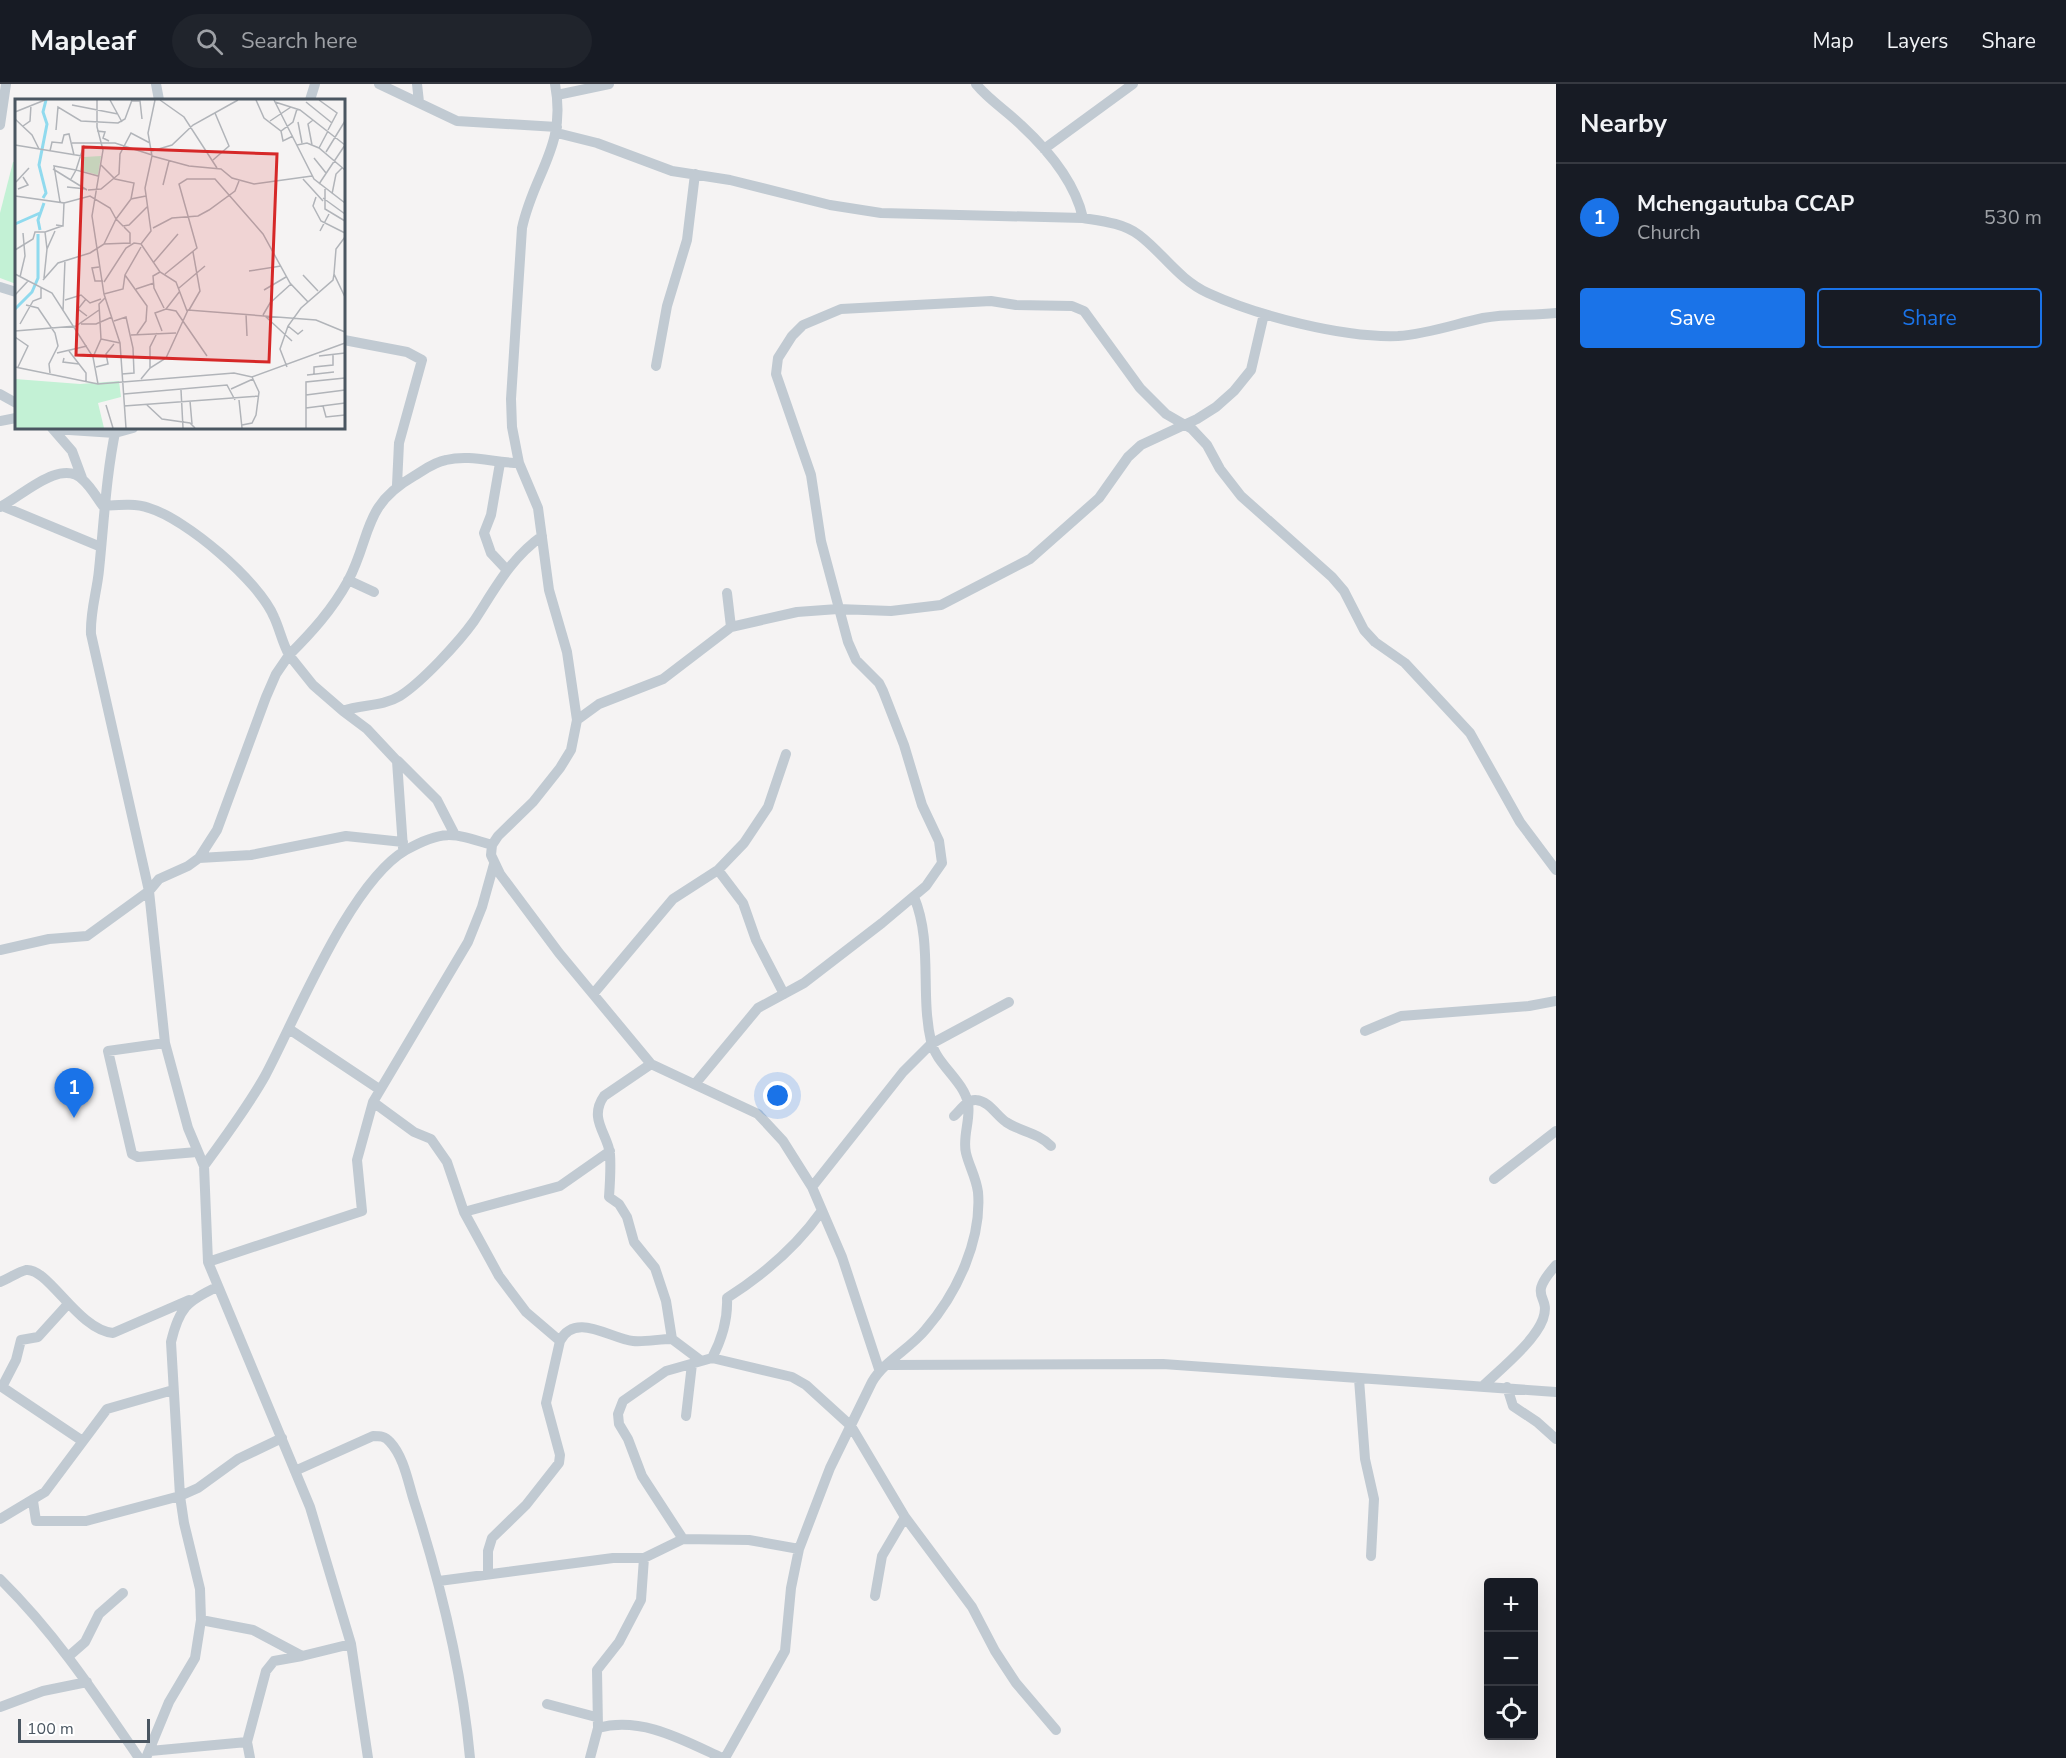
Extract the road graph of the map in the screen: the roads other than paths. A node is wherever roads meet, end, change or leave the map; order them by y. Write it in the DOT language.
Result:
graph roads {
  1 [pos="6,84"];
  2 [pos="156,84"];
  3 [pos="315,84"];
  4 [pos="379,84"];
  5 [pos="417,84"];
  6 [pos="609,84"];
  7 [pos="976,84"];
  8 [pos="1133,84"];
  9 [pos="556,90"];
  10 [pos="159,99"];
  11 [pos="310,99"];
  12 [pos="419,102"];
  13 [pos="0,125"];
  14 [pos="557,130"];
  15 [pos="1044,149"];
  16 [pos="695,174"];
  17 [pos="1083,218"];
  18 [pos="0,287"];
  19 [pos="15,292"];
  20 [pos="1556,313"];
  21 [pos="1264,315"];
  22 [pos="345,340"];
  23 [pos="656,366"];
  24 [pos="0,394"];
  25 [pos="15,402"];
  26 [pos="15,418"];
  27 [pos="0,421"];
  28 [pos="1183,425"];
  29 [pos="54,429"];
  30 [pos="59,429"];
  31 [pos="115,430"];
  32 [pos="500,463"];
  33 [pos="519,463"];
  34 [pos="82,478"];
  35 [pos="398,485"];
  36 [pos="1,506"];
  37 [pos="103,506"];
  38 [pos="542,536"];
  39 [pos="101,548"];
  40 [pos="506,569"];
  41 [pos="348,580"];
  42 [pos="374,592"];
  43 [pos="727,593"];
  44 [pos="838,609"];
  45 [pos="731,627"];
  46 [pos="289,655"];
  47 [pos="343,711"];
  48 [pos="577,720"];
  49 [pos="786,754"];
  50 [pos="398,761"];
  51 [pos="454,833"];
  52 [pos="492,845"];
  53 [pos="403,847"];
  54 [pos="199,858"];
  55 [pos="494,864"];
  56 [pos="718,870"];
  57 [pos="1556,870"];
  58 [pos="149,891"];
  59 [pos="914,897"];
  60 [pos="0,950"];
  61 [pos="594,993"];
  62 [pos="784,994"];
  63 [pos="1556,1001"];
  64 [pos="1009,1002"];
  65 [pos="289,1029"];
  66 [pos="1365,1031"];
  67 [pos="165,1044"];
  68 [pos="931,1044"];
  69 [pos="651,1064"];
  70 [pos="695,1084"];
  71 [pos="379,1089"];
  72 [pos="373,1102"];
  73 [pos="968,1102"];
  74 [pos="954,1116"];
  75 [pos="1556,1131"];
  76 [pos="1051,1146"];
  77 [pos="610,1151"];
  78 [pos="197,1152"];
  79 [pos="204,1166"];
  80 [pos="1494,1179"];
  81 [pos="812,1187"];
  82 [pos="464,1212"];
  83 [pos="821,1212"];
  84 [pos="208,1262"];
  85 [pos="1556,1265"];
  86 [pos="0,1282"];
  87 [pos="217,1287"];
  88 [pos="189,1300"];
  89 [pos="67,1305"];
  90 [pos="672,1339"];
  91 [pos="560,1341"];
  92 [pos="712,1358"];
  93 [pos="696,1362"];
  94 [pos="884,1367"];
  95 [pos="1359,1379"];
  96 [pos="1484,1385"];
  97 [pos="1507,1387"];
  98 [pos="173,1390"];
  99 [pos="1556,1392"];
  100 [pos="686,1416"];
  101 [pos="851,1426"];
  102 [pos="282,1438"];
  103 [pos="1556,1439"];
  104 [pos="81,1440"];
  105 [pos="297,1470"];
  106 [pos="180,1496"];
  107 [pos="33,1501"];
  108 [pos="905,1517"];
  109 [pos="0,1519"];
  110 [pos="683,1539"];
  111 [pos="799,1549"];
  112 [pos="1371,1556"];
  113 [pos="644,1558"];
  114 [pos="488,1572"];
  115 [pos="0,1580"];
  116 [pos="439,1581"];
  117 [pos="123,1593"];
  118 [pos="874,1596"];
  119 [pos="201,1620"];
  120 [pos="351,1644"];
  121 [pos="69,1656"];
  122 [pos="302,1656"];
  123 [pos="87,1682"];
  124 [pos="547,1704"];
  125 [pos="0,1707"];
  126 [pos="597,1723"];
  127 [pos="1056,1730"];
  128 [pos="247,1742"];
  129 [pos="148,1754"];
  130 [pos="139,1758"];
  131 [pos="250,1758"];
  132 [pos="368,1758"];
  133 [pos="470,1758"];
  134 [pos="591,1758"];
  135 [pos="723,1758"];
  1 -- 13 [label="street"];
  2 -- 10 [label="street"];
  3 -- 11 [label="street"];
  4 -- 12 [label="street"];
  5 -- 12 [label="street"];
  6 -- 9 [label="street"];
  7 -- 15 [label="street"];
  8 -- 15 [label="street"];
  9 -- 14 [label="street"];
  12 -- 14 [label="street"];
  14 -- 16 [label="street"];
  14 -- 33 [label="street"];
  15 -- 17 [label="street"];
  16 -- 17 [label="street"];
  16 -- 23 [label="street"];
  17 -- 21 [label="street"];
  18 -- 19 [label="street"];
  20 -- 21 [label="street"];
  21 -- 28 [label="street"];
  22 -- 35 [label="street"];
  24 -- 25 [label="street"];
  26 -- 27 [label="street"];
  28 -- 44 [label="street"];
  28 -- 44 [label="street"];
  28 -- 57 [label="street"];
  29 -- 34 [label="street"];
  30 -- 31 [label="street"];
  31 -- 37 [label="street"];
  32 -- 33 [label="street"];
  32 -- 35 [label="street"];
  32 -- 40 [label="street"];
  33 -- 38 [label="street"];
  34 -- 36 [label="street"];
  34 -- 37 [label="street"];
  35 -- 41 [label="street"];
  36 -- 39 [label="street"];
  37 -- 39 [label="street"];
  37 -- 46 [label="street"];
  38 -- 40 [label="street"];
  38 -- 48 [label="street"];
  39 -- 58 [label="street"];
  40 -- 47 [label="street"];
  41 -- 42 [label="street"];
  41 -- 46 [label="street"];
  43 -- 45 [label="street"];
  44 -- 45 [label="street"];
  44 -- 59 [label="street"];
  45 -- 48 [label="street"];
  46 -- 47 [label="street"];
  46 -- 54 [label="street"];
  47 -- 50 [label="street"];
  48 -- 52 [label="street"];
  49 -- 56 [label="street"];
  50 -- 51 [label="street"];
  50 -- 53 [label="street"];
  51 -- 52 [label="street"];
  51 -- 53 [label="street"];
  52 -- 55 [label="street"];
  53 -- 54 [label="street"];
  53 -- 65 [label="street"];
  54 -- 58 [label="street"];
  55 -- 61 [label="street"];
  55 -- 71 [label="street"];
  56 -- 61 [label="street"];
  56 -- 62 [label="street"];
  58 -- 60 [label="street"];
  58 -- 67 [label="street"];
  59 -- 62 [label="street"];
  59 -- 68 [label="street"];
  61 -- 69 [label="street"];
  62 -- 70 [label="street"];
  63 -- 66 [label="street"];
  64 -- 68 [label="street"];
  65 -- 71 [label="street"];
  65 -- 79 [label="street"];
  67 -- 78 [label="street"];
  67 -- 78 [label="street"];
  68 -- 73 [label="street"];
  68 -- 81 [label="street"];
  69 -- 70 [label="street"];
  69 -- 77 [label="street"];
  70 -- 81 [label="street"];
  71 -- 72 [label="street"];
  72 -- 82 [label="street"];
  72 -- 84 [label="street"];
  73 -- 74 [label="street"];
  73 -- 76 [label="street"];
  73 -- 94 [label="street"];
  75 -- 80 [label="street"];
  77 -- 82 [label="street"];
  77 -- 90 [label="street"];
  78 -- 79 [label="street"];
  79 -- 84 [label="street"];
  81 -- 83 [label="street"];
  82 -- 91 [label="street"];
  83 -- 92 [label="street"];
  83 -- 94 [label="street"];
  84 -- 87 [label="street"];
  85 -- 96 [label="street"];
  86 -- 89 [label="street"];
  87 -- 88 [label="street"];
  87 -- 102 [label="street"];
  88 -- 89 [label="street"];
  88 -- 98 [label="street"];
  89 -- 104 [label="street"];
  90 -- 91 [label="street"];
  90 -- 93 [label="street"];
  91 -- 114 [label="street"];
  92 -- 93 [label="street"];
  92 -- 101 [label="street"];
  93 -- 100 [label="street"];
  93 -- 110 [label="street"];
  94 -- 95 [label="street"];
  94 -- 101 [label="street"];
  95 -- 96 [label="street"];
  95 -- 112 [label="street"];
  96 -- 97 [label="street"];
  97 -- 99 [label="street"];
  97 -- 103 [label="street"];
  98 -- 104 [label="street"];
  98 -- 106 [label="street"];
  101 -- 108 [label="street"];
  101 -- 111 [label="street"];
  102 -- 105 [label="street"];
  102 -- 106 [label="street"];
  104 -- 107 [label="street"];
  105 -- 116 [label="street"];
  105 -- 120 [label="street"];
  106 -- 107 [label="street"];
  106 -- 119 [label="street"];
  107 -- 109 [label="street"];
  108 -- 118 [label="street"];
  108 -- 127 [label="street"];
  110 -- 111 [label="street"];
  110 -- 113 [label="street"];
  111 -- 135 [label="street"];
  113 -- 114 [label="street"];
  113 -- 126 [label="street"];
  114 -- 116 [label="street"];
  115 -- 121 [label="street"];
  116 -- 133 [label="street"];
  117 -- 121 [label="street"];
  119 -- 122 [label="street"];
  119 -- 129 [label="street"];
  120 -- 122 [label="street"];
  120 -- 132 [label="street"];
  121 -- 123 [label="street"];
  122 -- 128 [label="street"];
  123 -- 125 [label="street"];
  123 -- 130 [label="street"];
  124 -- 126 [label="street"];
  126 -- 134 [label="street"];
  126 -- 135 [label="street"];
  128 -- 129 [label="street"];
  128 -- 131 [label="street"];
}
